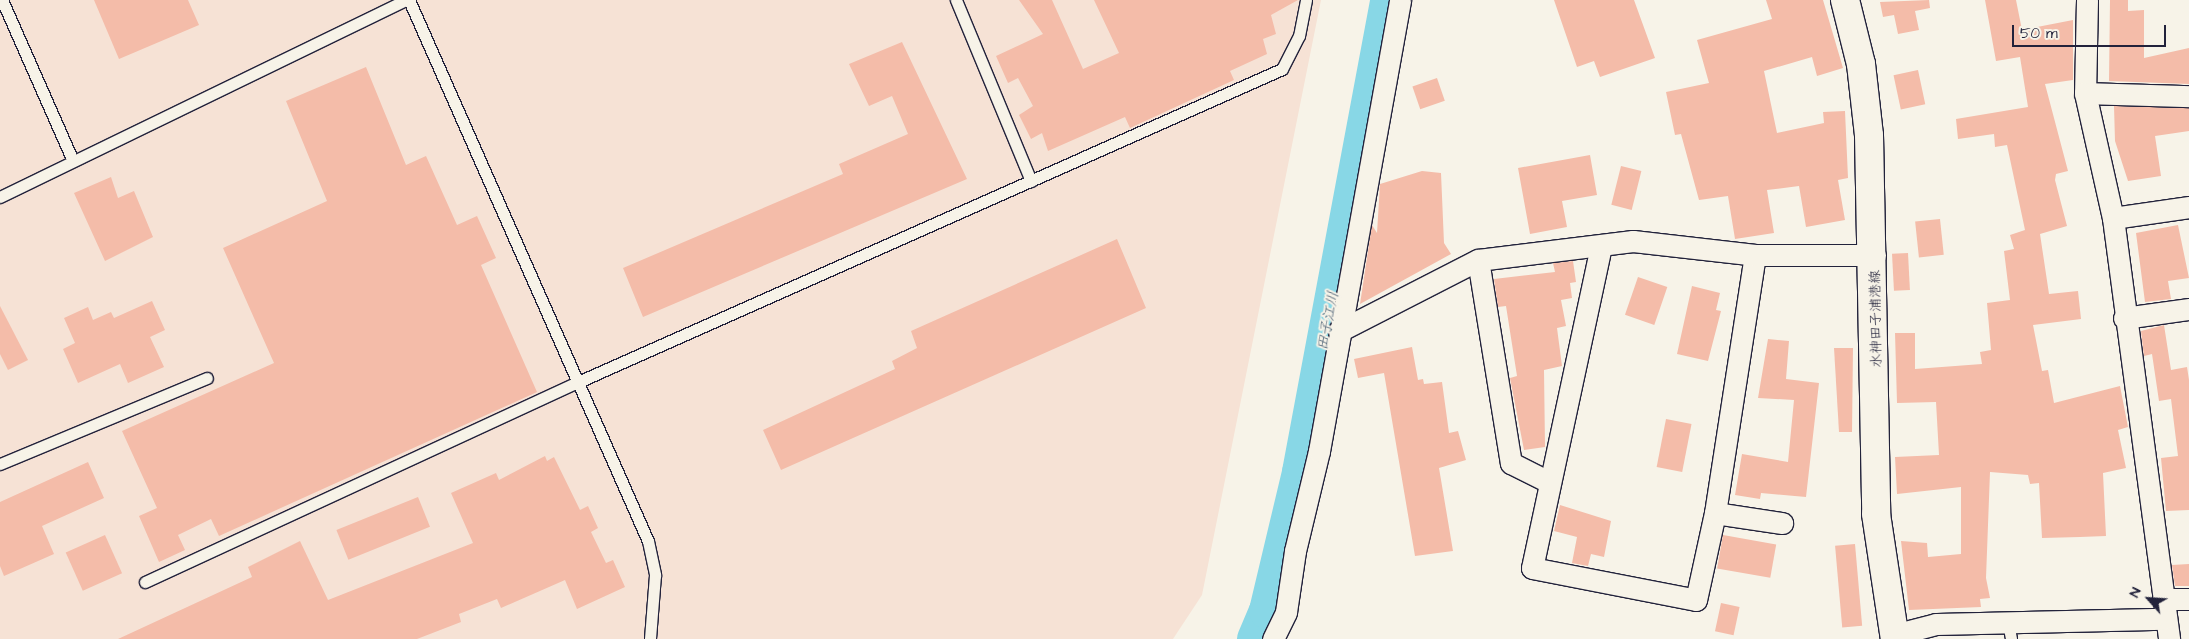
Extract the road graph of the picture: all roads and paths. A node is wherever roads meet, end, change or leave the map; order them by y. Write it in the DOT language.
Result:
graph roads {
  1 [pos="2,0"];
  2 [pos="407,0"];
  3 [pos="956,0"];
  4 [pos="1306,0"];
  5 [pos="1400,0"];
  6 [pos="1845,0"];
  7 [pos="2087,0"];
  8 [pos="2085,93"];
  9 [pos="2189,96"];
  10 [pos="73,161"];
  11 [pos="1031,181"];
  12 [pos="0,197"];
  13 [pos="2189,207"];
  14 [pos="2113,218"];
  15 [pos="1601,246"];
  16 [pos="1875,255"];
  17 [pos="1755,256"];
  18 [pos="1478,260"];
  19 [pos="2189,309"];
  20 [pos="2124,318"];
  21 [pos="1339,331"];
  22 [pos="207,378"];
  23 [pos="578,382"];
  24 [pos="0,464"];
  25 [pos="1549,482"];
  26 [pos="1714,513"];
  27 [pos="1782,523"];
  28 [pos="145,582"];
  29 [pos="2189,599"];
  30 [pos="2165,619"];
  31 [pos="2010,631"];
  32 [pos="1893,638"];
  33 [pos="650,639"];
  34 [pos="1273,639"];
  1 -- 10 [label="lane"];
  2 -- 10 [label="lane"];
  2 -- 23 [label="lane"];
  3 -- 11 [label="lane"];
  4 -- 11 [label="lane"];
  5 -- 21 [label="street"];
  6 -- 16 [label="main road, 水神田子浦港線"];
  7 -- 8 [label="street"];
  8 -- 9 [label="street"];
  8 -- 14 [label="street"];
  10 -- 12 [label="lane"];
  11 -- 23 [label="lane"];
  13 -- 14 [label="street"];
  14 -- 20 [label="street"];
  15 -- 17 [label="street"];
  15 -- 18 [label="street"];
  15 -- 25 [label="street"];
  16 -- 17 [label="street"];
  16 -- 32 [label="main road, 水神田子浦港線"];
  17 -- 26 [label="street"];
  18 -- 21 [label="street"];
  18 -- 25 [label="street"];
  19 -- 20 [label="street"];
  20 -- 30 [label="street"];
  21 -- 34 [label="street"];
  22 -- 24 [label="lane"];
  23 -- 28 [label="lane"];
  23 -- 33 [label="lane"];
  25 -- 26 [label="street"];
  26 -- 27 [label="street"];
  29 -- 30 [label="street"];
  30 -- 31 [label="street"];
  31 -- 32 [label="street"];
}
